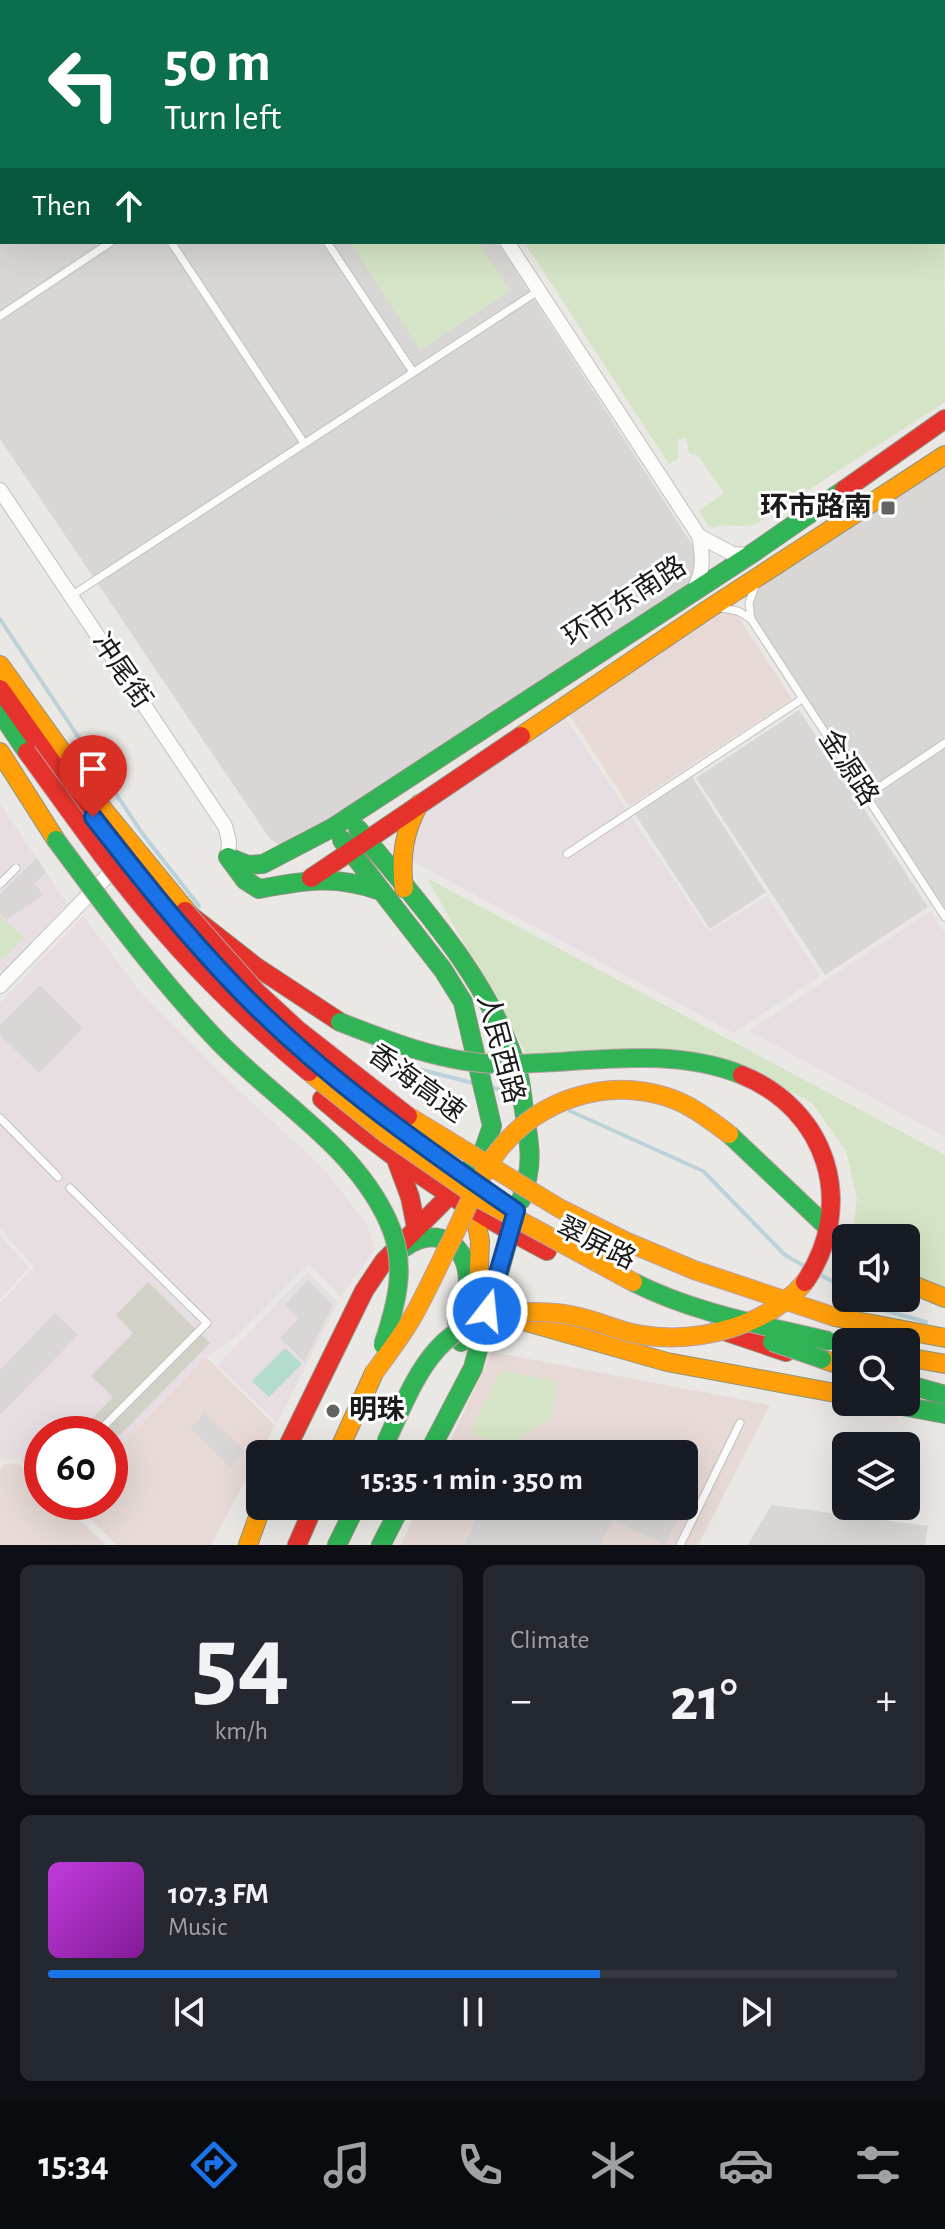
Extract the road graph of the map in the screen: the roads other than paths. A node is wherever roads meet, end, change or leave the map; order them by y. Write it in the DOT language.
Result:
graph roads {
  1 [pos="108,244"];
  2 [pos="172,244"];
  3 [pos="328,244"];
  4 [pos="508,244"];
  5 [pos="539,290"];
  6 [pos="0,316"];
  7 [pos="413,372"];
  8 [pos="945,419"];
  9 [pos="304,443"];
  10 [pos="945,455"];
  11 [pos="0,490"];
  12 [pos="699,536"];
  13 [pos="750,555"];
  14 [pos="764,574"];
  15 [pos="694,590"];
  16 [pos="71,596"];
  17 [pos="704,612"];
  18 [pos="751,619"];
  19 [pos="0,665"];
  20 [pos="0,689"];
  21 [pos="802,699"];
  22 [pos="0,712"];
  23 [pos="0,725"];
  24 [pos="945,743"];
  25 [pos="0,752"];
  26 [pos="866,796"];
  27 [pos="419,803"];
  28 [pos="349,816"];
  29 [pos="332,828"];
  30 [pos="366,839"];
  31 [pos="350,850"];
  32 [pos="567,854"];
  33 [pos="228,857"];
  34 [pos="16,868"];
  35 [pos="107,876"];
  36 [pos="311,878"];
  37 [pos="0,884"];
  38 [pos="404,888"];
  39 [pos="381,891"];
  40 [pos="185,911"];
  41 [pos="945,917"];
  42 [pos="0,986"];
  43 [pos="0,1118"];
  44 [pos="397,1162"];
  45 [pos="466,1176"];
  46 [pos="58,1177"];
  47 [pos="70,1188"];
  48 [pos="449,1196"];
  49 [pos="516,1211"];
  50 [pos="479,1213"];
  51 [pos="416,1227"];
  52 [pos="510,1232"];
  53 [pos="832,1234"];
  54 [pos="384,1261"];
  55 [pos="920,1288"];
  56 [pos="945,1298"];
  57 [pos="681,1304"];
  58 [pos="498,1314"];
  59 [pos="480,1337"];
  60 [pos="945,1338"];
  61 [pos="832,1342"];
  62 [pos="832,1342"];
  63 [pos="920,1362"];
  64 [pos="832,1363"];
  65 [pos="832,1364"];
  66 [pos="945,1366"];
  67 [pos="473,1368"];
  68 [pos="374,1373"];
  69 [pos="920,1387"];
  70 [pos="832,1392"];
  71 [pos="945,1392"];
  72 [pos="920,1409"];
  73 [pos="945,1414"];
  74 [pos="114,1416"];
  75 [pos="740,1423"];
  76 [pos="291,1440"];
  77 [pos="343,1440"];
  78 [pos="387,1440"];
  79 [pos="435,1440"];
  80 [pos="257,1520"];
  81 [pos="308,1520"];
  82 [pos="349,1520"];
  83 [pos="394,1520"];
  84 [pos="248,1545"];
  85 [pos="297,1545"];
  86 [pos="337,1545"];
  87 [pos="381,1545"];
  88 [pos="680,1545"];
  1 -- 6 [label="lane"];
  2 -- 9 [label="lane"];
  3 -- 7 [label="lane"];
  4 -- 5 [label="street"];
  5 -- 7 [label="lane"];
  5 -- 12 [label="street"];
  7 -- 9 [label="lane"];
  8 -- 13 [label="main road, 环市东南路"];
  9 -- 16 [label="lane"];
  10 -- 14 [label="main road, 环市东南路"];
  11 -- 16 [label="street, 冲尾街"];
  12 -- 13 [label="street"];
  12 -- 15 [label="street"];
  13 -- 15 [label="main road, 环市东南路"];
  14 -- 17 [label="main road, 环市东南路"];
  14 -- 18 [label="lane"];
  15 -- 28 [label="main road, 环市东南路"];
  16 -- 33 [label="street, 冲尾街"];
  17 -- 18 [label="lane"];
  17 -- 27 [label="main road, 环市东南路"];
  18 -- 21 [label="lane, 金源路"];
  19 -- 40 [label="main road, 香海高速"];
  20 -- 45 [label="main road"];
  21 -- 26 [label="lane, 金源路"];
  21 -- 32 [label="lane"];
  22 -- 57 [label="main road, 香海高速, bridge"];
  23 -- 35 [label="main road, 翠屏路"];
  24 -- 26 [label="lane"];
  25 -- 68 [label="main road, bridge"];
  26 -- 41 [label="lane, 金源路"];
  27 -- 30 [label="main road, 环市东南路"];
  27 -- 38 [label="main road"];
  28 -- 29 [label="main road, 环市东南路"];
  28 -- 30 [label="main road, 人民西路"];
  29 -- 31 [label="main road, 人民西路"];
  29 -- 33 [label="main road, 环市东南路"];
  30 -- 31 [label="main road, 环市东南路"];
  30 -- 38 [label="main road, 人民西路"];
  31 -- 36 [label="main road, 环市东南路"];
  31 -- 39 [label="main road, 人民西路"];
  33 -- 36 [label="main road"];
  34 -- 37 [label="lane"];
  35 -- 42 [label="street"];
  35 -- 44 [label="main road, 翠屏路"];
  36 -- 39 [label="main road"];
  38 -- 49 [label="main road, 人民西路"];
  39 -- 45 [label="main road, 人民西路"];
  40 -- 58 [label="main road, bridge"];
  40 -- 60 [label="main road, 香海高速, bridge"];
  43 -- 46 [label="lane"];
  44 -- 48 [label="main road, 翠屏路"];
  44 -- 51 [label="main road"];
  45 -- 48 [label="main road, 人民西路"];
  45 -- 49 [label="main road, 翠屏路"];
  45 -- 50 [label="main road"];
  47 -- 74 [label="lane"];
  48 -- 50 [label="main road, 翠屏路"];
  48 -- 51 [label="main road, 人民西路"];
  49 -- 52 [label="main road, 人民西路"];
  49 -- 62 [label="main road, 翠屏路"];
  50 -- 52 [label="main road, 翠屏路"];
  50 -- 59 [label="main road"];
  51 -- 54 [label="main road, 人民西路"];
  52 -- 59 [label="main road, 人民西路"];
  52 -- 65 [label="main road, 翠屏路"];
  53 -- 68 [label="main road, bridge"];
  54 -- 67 [label="main road"];
  54 -- 76 [label="main road, 人民西路"];
  55 -- 56 [label="main road"];
  57 -- 61 [label="main road, 香海高速, bridge"];
  57 -- 64 [label="main road, bridge"];
  58 -- 70 [label="main road"];
  58 -- 78 [label="main road, bridge"];
  59 -- 67 [label="main road, 人民西路"];
  63 -- 66 [label="main road"];
  67 -- 79 [label="main road, 人民西路"];
  68 -- 77 [label="main road"];
  69 -- 71 [label="main road"];
  72 -- 73 [label="main road"];
  75 -- 88 [label="lane"];
  80 -- 84 [label="main road"];
  81 -- 85 [label="main road"];
  82 -- 86 [label="main road"];
  83 -- 87 [label="main road"];
}
